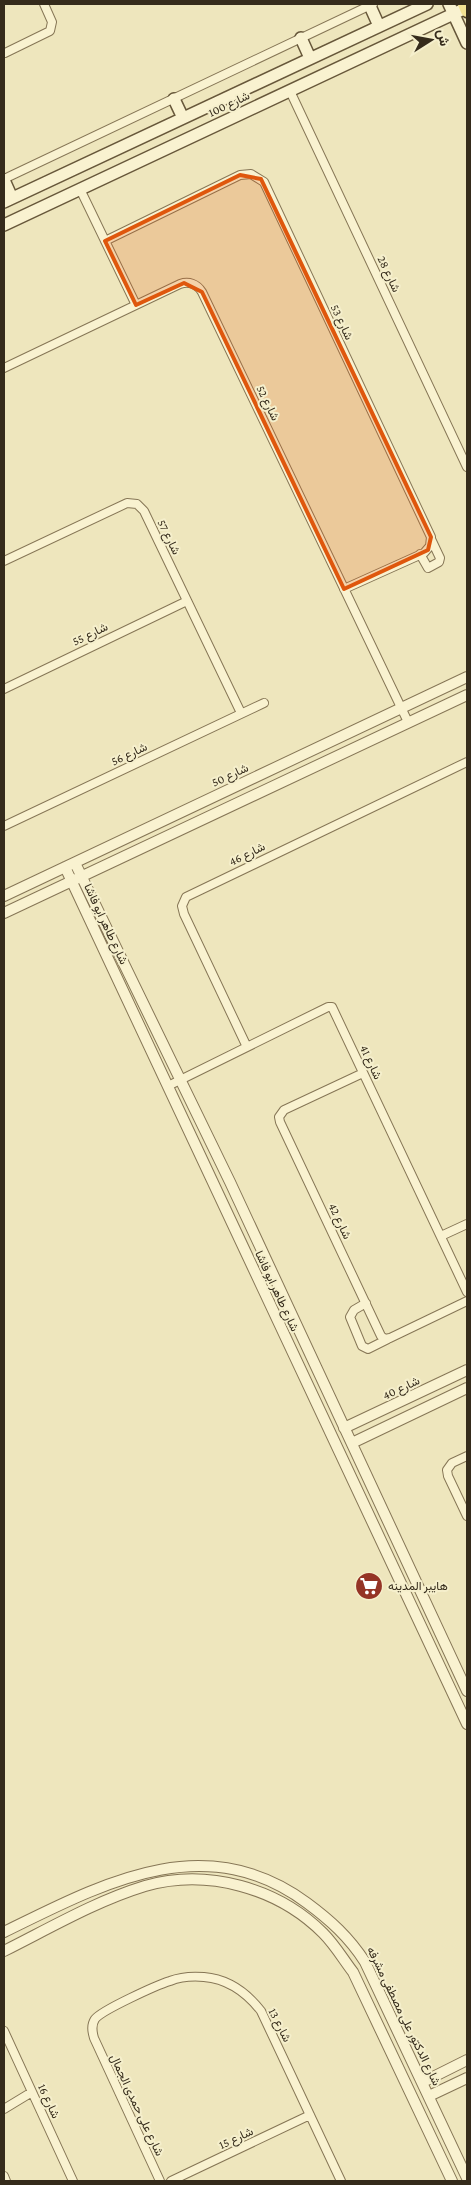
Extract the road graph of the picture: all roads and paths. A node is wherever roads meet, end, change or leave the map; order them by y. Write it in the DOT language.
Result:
graph roads {
  1 [pos="44,4"];
  2 [pos="426,4"];
  3 [pos="372,5"];
  4 [pos="466,8"];
  5 [pos="451,9"];
  6 [pos="379,26"];
  7 [pos="301,38"];
  8 [pos="467,43"];
  9 [pos="5,53"];
  10 [pos="310,58"];
  11 [pos="290,91"];
  12 [pos="174,98"];
  13 [pos="182,118"];
  14 [pos="121,147"];
  15 [pos="130,165"];
  16 [pos="4,179"];
  17 [pos="80,189"];
  18 [pos="8,200"];
  19 [pos="4,225"];
  20 [pos="105,241"];
  21 [pos="136,305"];
  22 [pos="4,368"];
  23 [pos="467,467"];
  24 [pos="431,537"];
  25 [pos="420,554"];
  26 [pos="4,561"];
  27 [pos="344,589"];
  28 [pos="187,601"];
  29 [pos="467,677"];
  30 [pos="4,688"];
  31 [pos="467,695"];
  32 [pos="264,703"];
  33 [pos="402,708"];
  34 [pos="241,713"];
  35 [pos="408,722"];
  36 [pos="467,762"];
  37 [pos="4,826"];
  38 [pos="70,865"];
  39 [pos="76,878"];
  40 [pos="4,896"];
  41 [pos="4,913"];
  42 [pos="246,1047"];
  43 [pos="363,1073"];
  44 [pos="180,1080"];
  45 [pos="168,1086"];
  46 [pos="467,1224"];
  47 [pos="441,1236"];
  48 [pos="467,1292"];
  49 [pos="467,1301"];
  50 [pos="366,1303"];
  51 [pos="390,1338"];
  52 [pos="467,1370"];
  53 [pos="467,1388"];
  54 [pos="344,1428"];
  55 [pos="352,1443"];
  56 [pos="467,1456"];
  57 [pos="467,1516"];
  58 [pos="467,1691"];
  59 [pos="467,1724"];
  60 [pos="4,1932"];
  61 [pos="4,1950"];
  62 [pos="4,2031"];
  63 [pos="94,2038"];
  64 [pos="6,2043"];
  65 [pos="403,2043"];
  66 [pos="390,2049"];
  67 [pos="467,2060"];
  68 [pos="467,2078"];
  69 [pos="423,2082"];
  70 [pos="32,2092"];
  71 [pos="429,2096"];
  72 [pos="4,2109"];
  73 [pos="310,2115"];
  74 [pos="4,2176"];
  75 [pos="467,2178"];
  76 [pos="6,2181"];
  77 [pos="73,2181"];
  78 [pos="160,2181"];
  79 [pos="171,2181"];
  80 [pos="341,2181"];
  81 [pos="452,2181"];
  1 -- 9 [label="street"];
  2 -- 6 [label="main road, شارع 100"];
  3 -- 6 [label="main road"];
  3 -- 7 [label="street"];
  4 -- 5 [label="main road, شارع 100"];
  5 -- 8 [label="main road"];
  5 -- 11 [label="main road, شارع 100"];
  6 -- 10 [label="main road, شارع 100"];
  7 -- 10 [label="main road"];
  7 -- 12 [label="street"];
  10 -- 13 [label="main road, شارع 100"];
  11 -- 15 [label="main road, شارع 100"];
  11 -- 23 [label="street, شارع 28"];
  12 -- 13 [label="main road"];
  12 -- 16 [label="street"];
  13 -- 14 [label="main road, شارع 100"];
  14 -- 15 [label="main road"];
  14 -- 18 [label="main road, شارع 100"];
  15 -- 17 [label="main road, شارع 100"];
  16 -- 18 [label="main road"];
  17 -- 19 [label="main road, شارع 100"];
  17 -- 20 [label="street"];
  20 -- 21 [label="street"];
  20 -- 24 [label="street, شارع 53"];
  21 -- 22 [label="street, شارع 52"];
  21 -- 27 [label="street, شارع 52"];
  24 -- 25 [label="street"];
  24 -- 25 [label="street"];
  25 -- 27 [label="street"];
  26 -- 28 [label="street, شارع 57"];
  27 -- 33 [label="street, شارع 52"];
  28 -- 30 [label="street, شارع 55"];
  28 -- 34 [label="street, شارع 57"];
  29 -- 33 [label="street, شارع 50"];
  31 -- 35 [label="street"];
  32 -- 34 [label="street, شارع 56"];
  33 -- 35 [label="street, شارع 52"];
  33 -- 38 [label="street, شارع 50"];
  34 -- 37 [label="street, شارع 56"];
  35 -- 39 [label="street"];
  36 -- 42 [label="street, شارع 46"];
  38 -- 39 [label="street, شارع طاهر ابو فاشا"];
  38 -- 40 [label="street, شارع 50"];
  39 -- 41 [label="street"];
  39 -- 44 [label="street, شارع طاهر ابو فاشا"];
  39 -- 45 [label="street, شارع طاهر ابو فاشا"];
  42 -- 43 [label="street, شارع 41"];
  42 -- 44 [label="street, شارع 41"];
  43 -- 47 [label="street, شارع 41"];
  43 -- 50 [label="street, شارع 42"];
  44 -- 45 [label="street, شارع 41"];
  44 -- 54 [label="street, شارع طاهر ابو فاشا"];
  45 -- 59 [label="street, شارع طاهر ابو فاشا"];
  46 -- 47 [label="street"];
  47 -- 48 [label="street, شارع 41"];
  49 -- 51 [label="street"];
  50 -- 51 [label="street, شارع 42"];
  50 -- 51 [label="street"];
  52 -- 54 [label="street, شارع 40"];
  53 -- 55 [label="street"];
  54 -- 55 [label="street, شارع طاهر ابو فاشا"];
  55 -- 58 [label="street, شارع طاهر ابو فاشا"];
  56 -- 57 [label="street"];
  60 -- 65 [label="street, شارع الدكتور على مصطفى مشرفه"];
  61 -- 66 [label="street"];
  62 -- 64 [label="street, شارع 16"];
  63 -- 73 [label="street, شارع 13"];
  63 -- 78 [label="street, شارع على حمدى الجمال"];
  64 -- 70 [label="street, شارع 16"];
  65 -- 66 [label="street"];
  65 -- 69 [label="street, شارع الدكتور على مصطفى مشرفه"];
  66 -- 81 [label="street"];
  67 -- 69 [label="street"];
  68 -- 71 [label="street"];
  69 -- 71 [label="street, شارع الدكتور على مصطفى مشرفه"];
  70 -- 72 [label="street"];
  70 -- 77 [label="street, شارع 16"];
  71 -- 75 [label="street, شارع الدكتور على مصطفى مشرفه"];
  73 -- 79 [label="street, شارع 15"];
  73 -- 80 [label="street, شارع 13"];
  74 -- 76 [label="street"];
}
